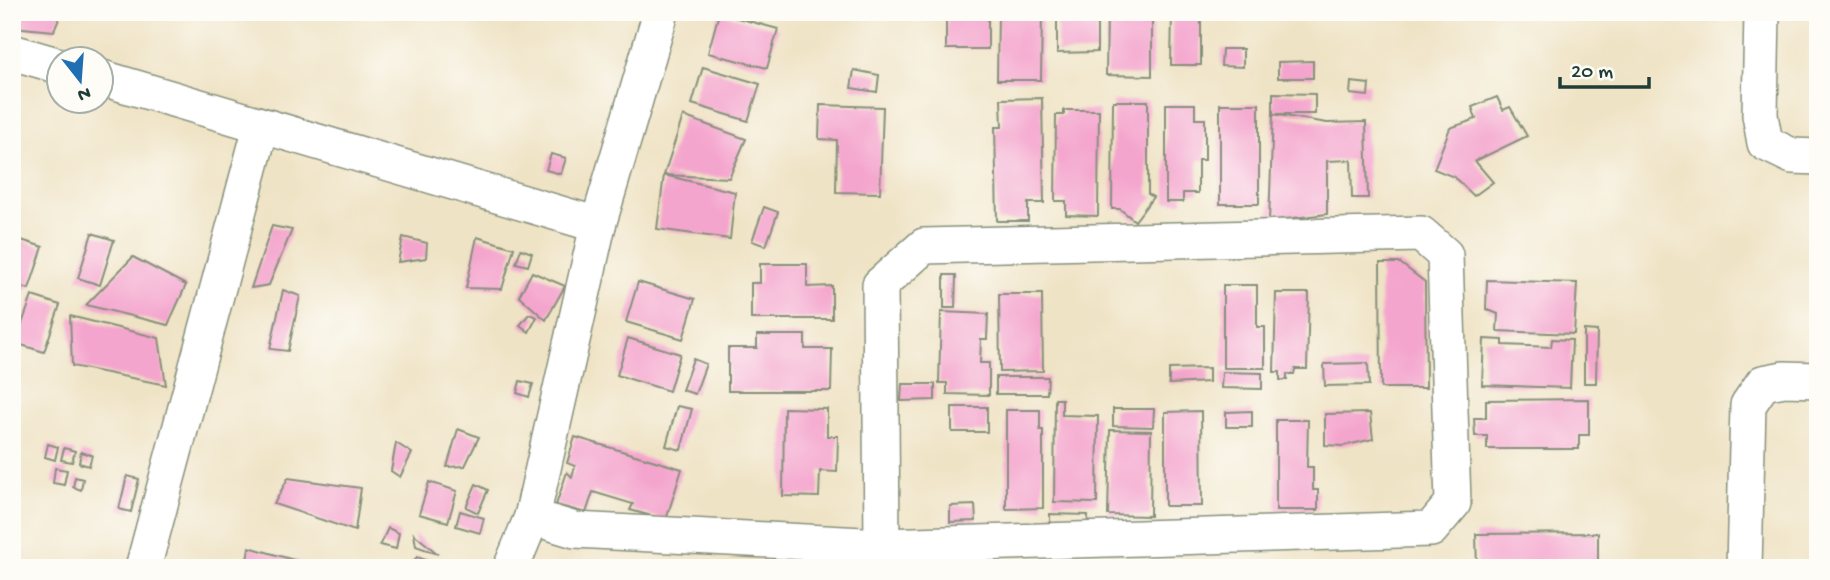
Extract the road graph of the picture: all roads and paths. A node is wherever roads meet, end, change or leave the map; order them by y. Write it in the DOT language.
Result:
graph roads {
  1 [pos="661,12"];
  2 [pos="1762,12"];
  3 [pos="13,55"];
  4 [pos="46,63"];
  5 [pos="116,82"];
  6 [pos="261,127"];
  7 [pos="1818,156"];
  8 [pos="598,225"];
  9 [pos="1818,380"];
  10 [pos="532,517"];
  11 [pos="882,546"];
  12 [pos="143,568"];
  13 [pos="511,568"];
  14 [pos="1744,568"];
  1 -- 8 [label="street"];
  2 -- 7 [label="street"];
  3 -- 4 [label="street"];
  5 -- 6 [label="street"];
  6 -- 8 [label="street"];
  6 -- 12 [label="street"];
  8 -- 10 [label="street"];
  9 -- 14 [label="street"];
  10 -- 11 [label="street"];
  10 -- 13 [label="street"];
  11 -- 11 [label="street"];
}
